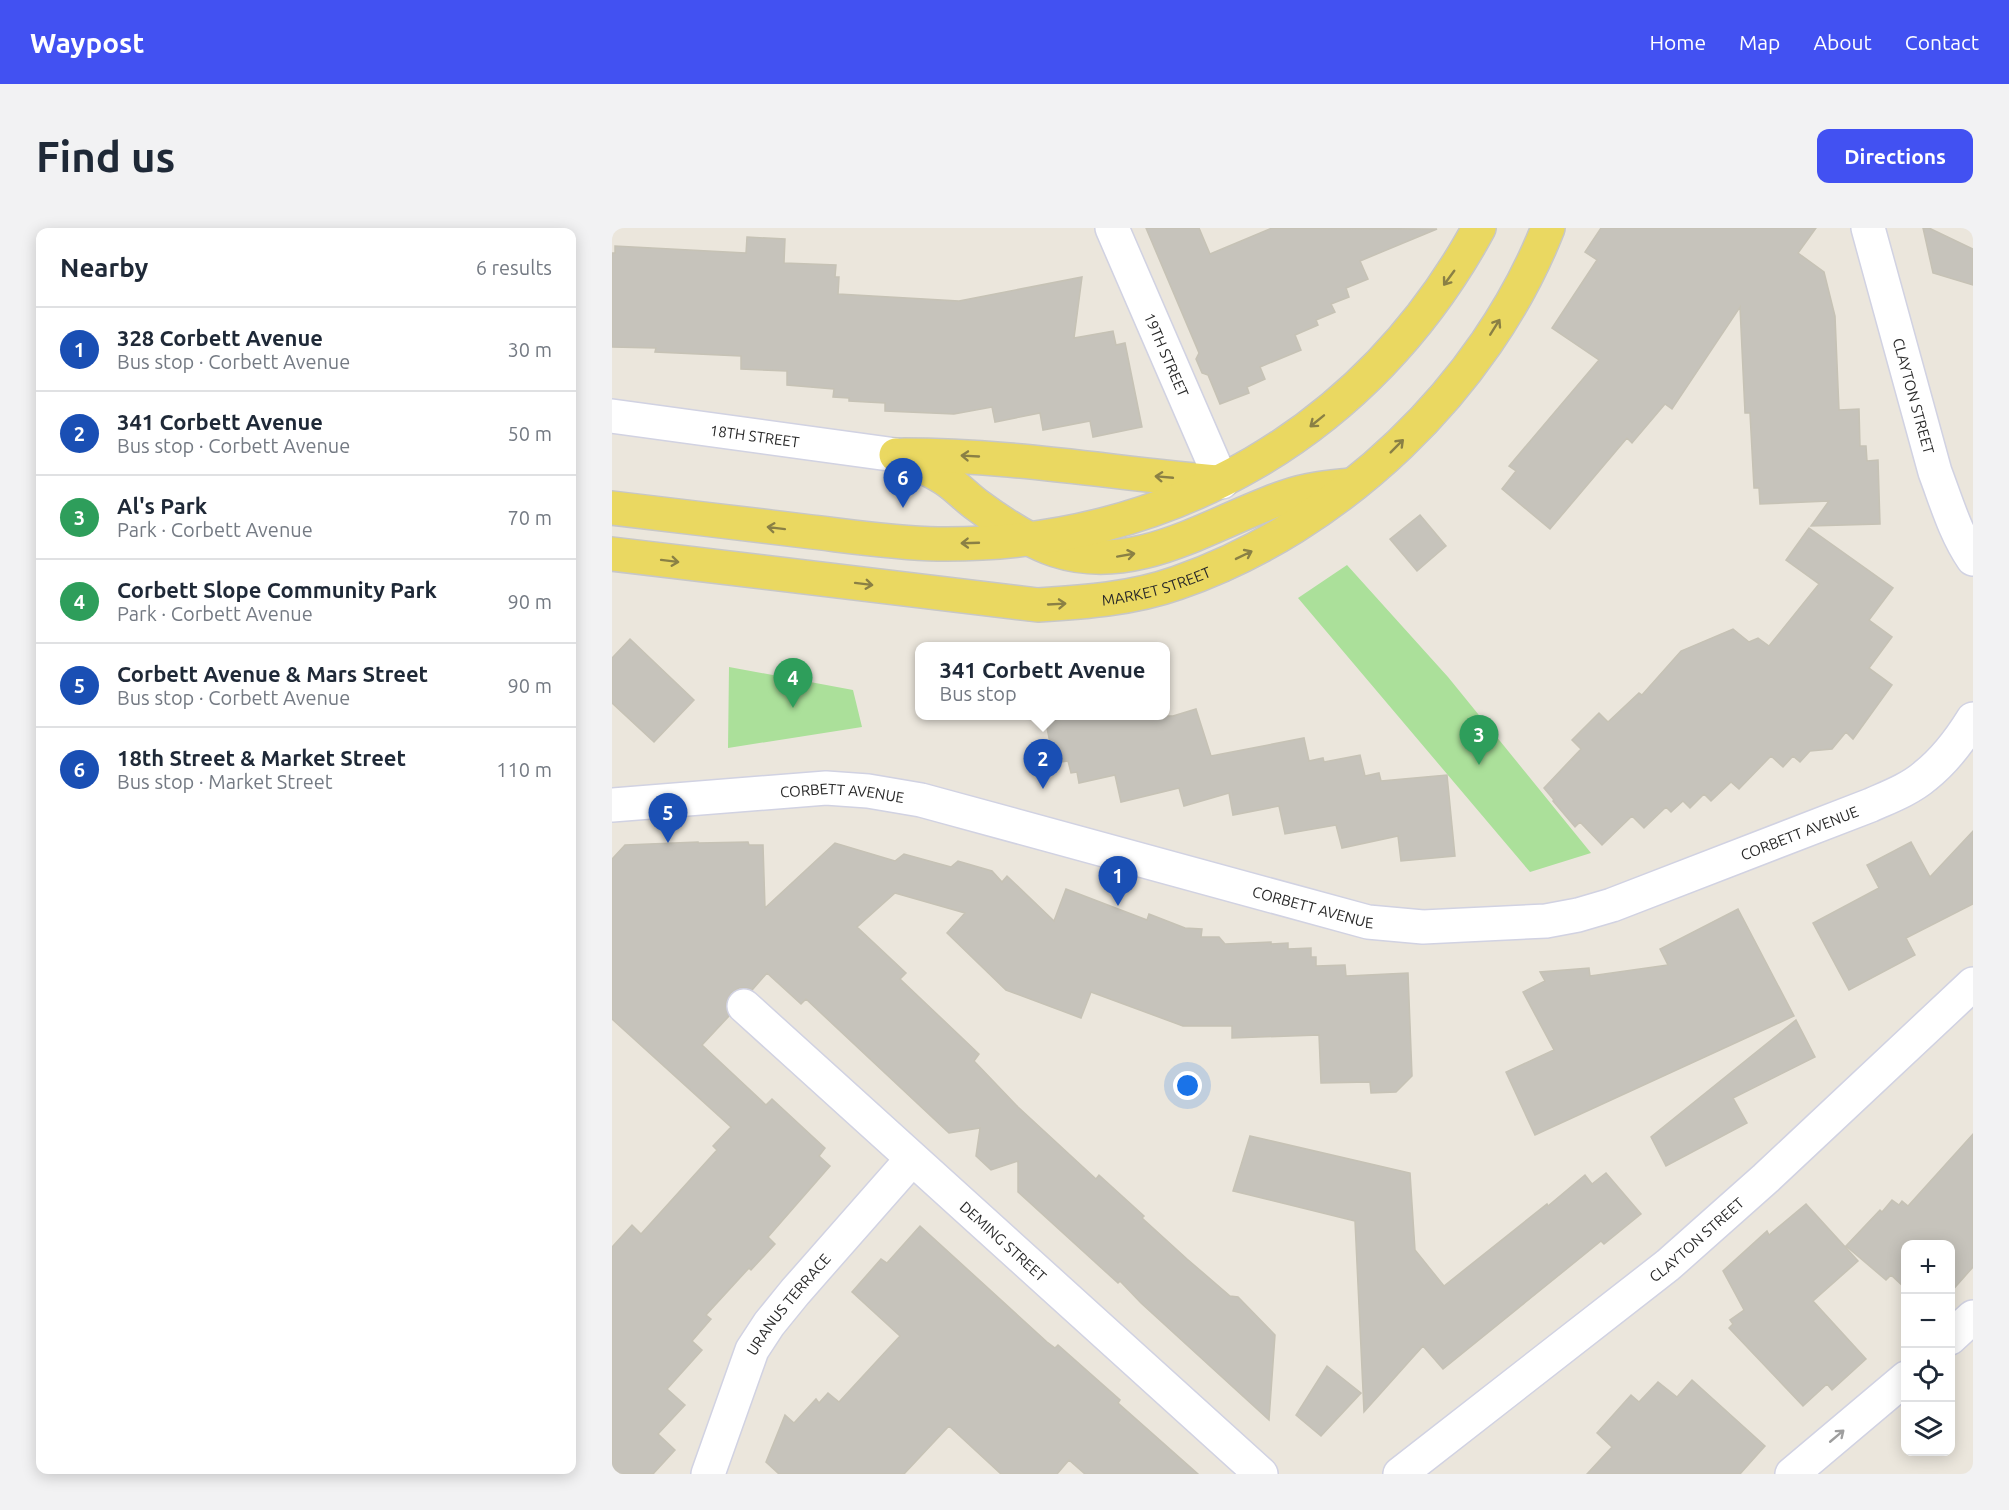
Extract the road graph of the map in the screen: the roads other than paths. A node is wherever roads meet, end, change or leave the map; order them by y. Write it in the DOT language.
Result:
graph roads {
  1 [pos="1112,228"];
  2 [pos="1479,228"];
  3 [pos="1548,228"];
  4 [pos="1868,228"];
  5 [pos="612,416"];
  6 [pos="896,455"];
  7 [pos="1222,482"];
  8 [pos="1354,485"];
  9 [pos="612,508"];
  10 [pos="1029,539"];
  11 [pos="612,554"];
  12 [pos="1973,560"];
  13 [pos="1973,719"];
  14 [pos="612,805"];
  15 [pos="1973,984"];
  16 [pos="744,1006"];
  17 [pos="912,1159"];
  18 [pos="1973,1317"];
  19 [pos="1955,1333"];
  20 [pos="1901,1381"];
  21 [pos="708,1474"];
  22 [pos="1261,1474"];
  23 [pos="1400,1474"];
  24 [pos="1792,1474"];
  1 -- 7 [label="street, 19TH STREET"];
  2 -- 7 [label="main road, one-way"];
  8 -- 3 [label="main road, MARKET STREET, one-way"];
  4 -- 12 [label="street, CLAYTON STREET"];
  5 -- 6 [label="street, 18TH STREET"];
  7 -- 6 [label="main road, one-way"];
  6 -- 10 [label="main road"];
  7 -- 10 [label="main road"];
  10 -- 8 [label="main road, one-way"];
  11 -- 8 [label="main road, MARKET STREET, one-way"];
  10 -- 9 [label="main road, one-way"];
  13 -- 14 [label="street, CORBETT AVENUE"];
  15 -- 23 [label="street, CLAYTON STREET"];
  16 -- 17 [label="street, DEMING STREET"];
  17 -- 21 [label="street, URANUS TERRACE"];
  17 -- 22 [label="street, DEMING STREET"];
  18 -- 19 [label="street"];
  24 -- 20 [label="street, one-way"];
}
